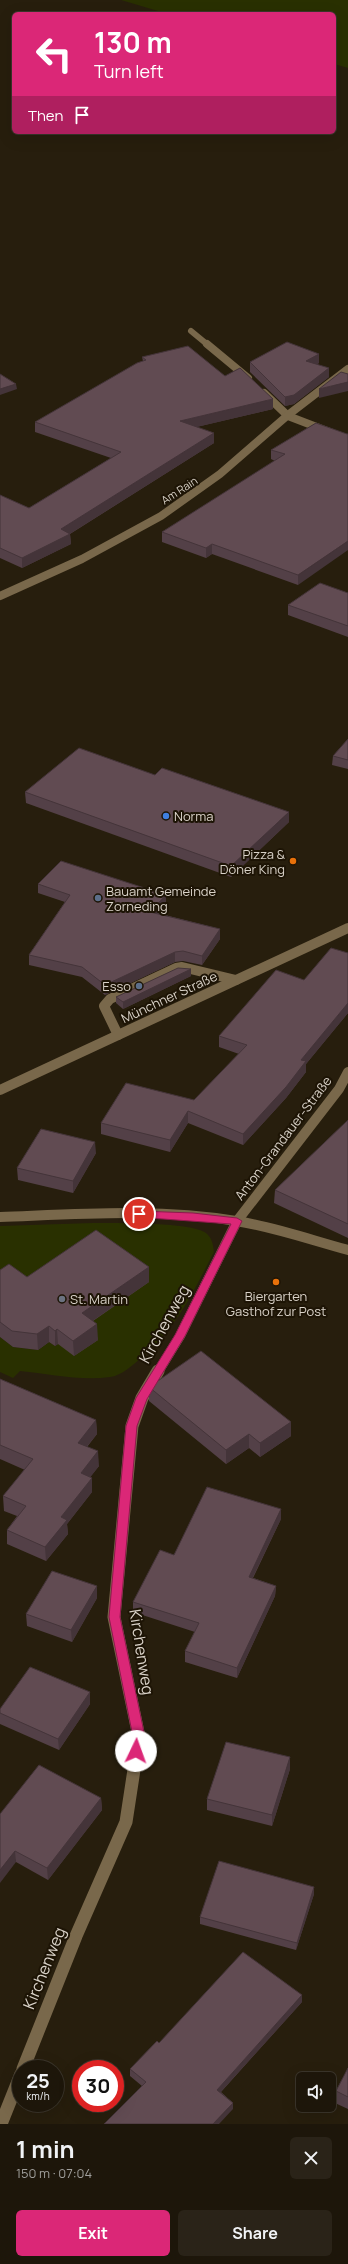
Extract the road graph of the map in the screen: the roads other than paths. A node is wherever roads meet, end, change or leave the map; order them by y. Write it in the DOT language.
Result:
graph roads {
  1 [pos="191,331"];
  2 [pos="348,368"];
  3 [pos="288,416"];
  4 [pos="348,439"];
  5 [pos="0,596"];
  6 [pos="348,928"];
  7 [pos="236,980"];
  8 [pos="118,1035"];
  9 [pos="348,1072"];
  10 [pos="0,1090"];
  11 [pos="0,1217"];
  12 [pos="237,1221"];
  13 [pos="348,1250"];
  14 [pos="27,2060"];
  15 [pos="12,2096"];
  16 [pos="1,2124"];
  1 -- 3 [label="street"];
  2 -- 3 [label="street, Am Rain"];
  3 -- 4 [label="street"];
  3 -- 5 [label="street, Am Rain"];
  6 -- 7 [label="street, Münchner Straße"];
  7 -- 8 [label="street, Münchner Straße"];
  7 -- 8 [label="street"];
  8 -- 10 [label="street, Münchner Straße"];
  9 -- 12 [label="street, Anton-Grandauer-Straße"];
  11 -- 12 [label="street, Anton-Grandauer-Straße"];
  12 -- 13 [label="street"];
  12 -- 14 [label="street, Kirchenweg"];
  15 -- 16 [label="street"];
}
